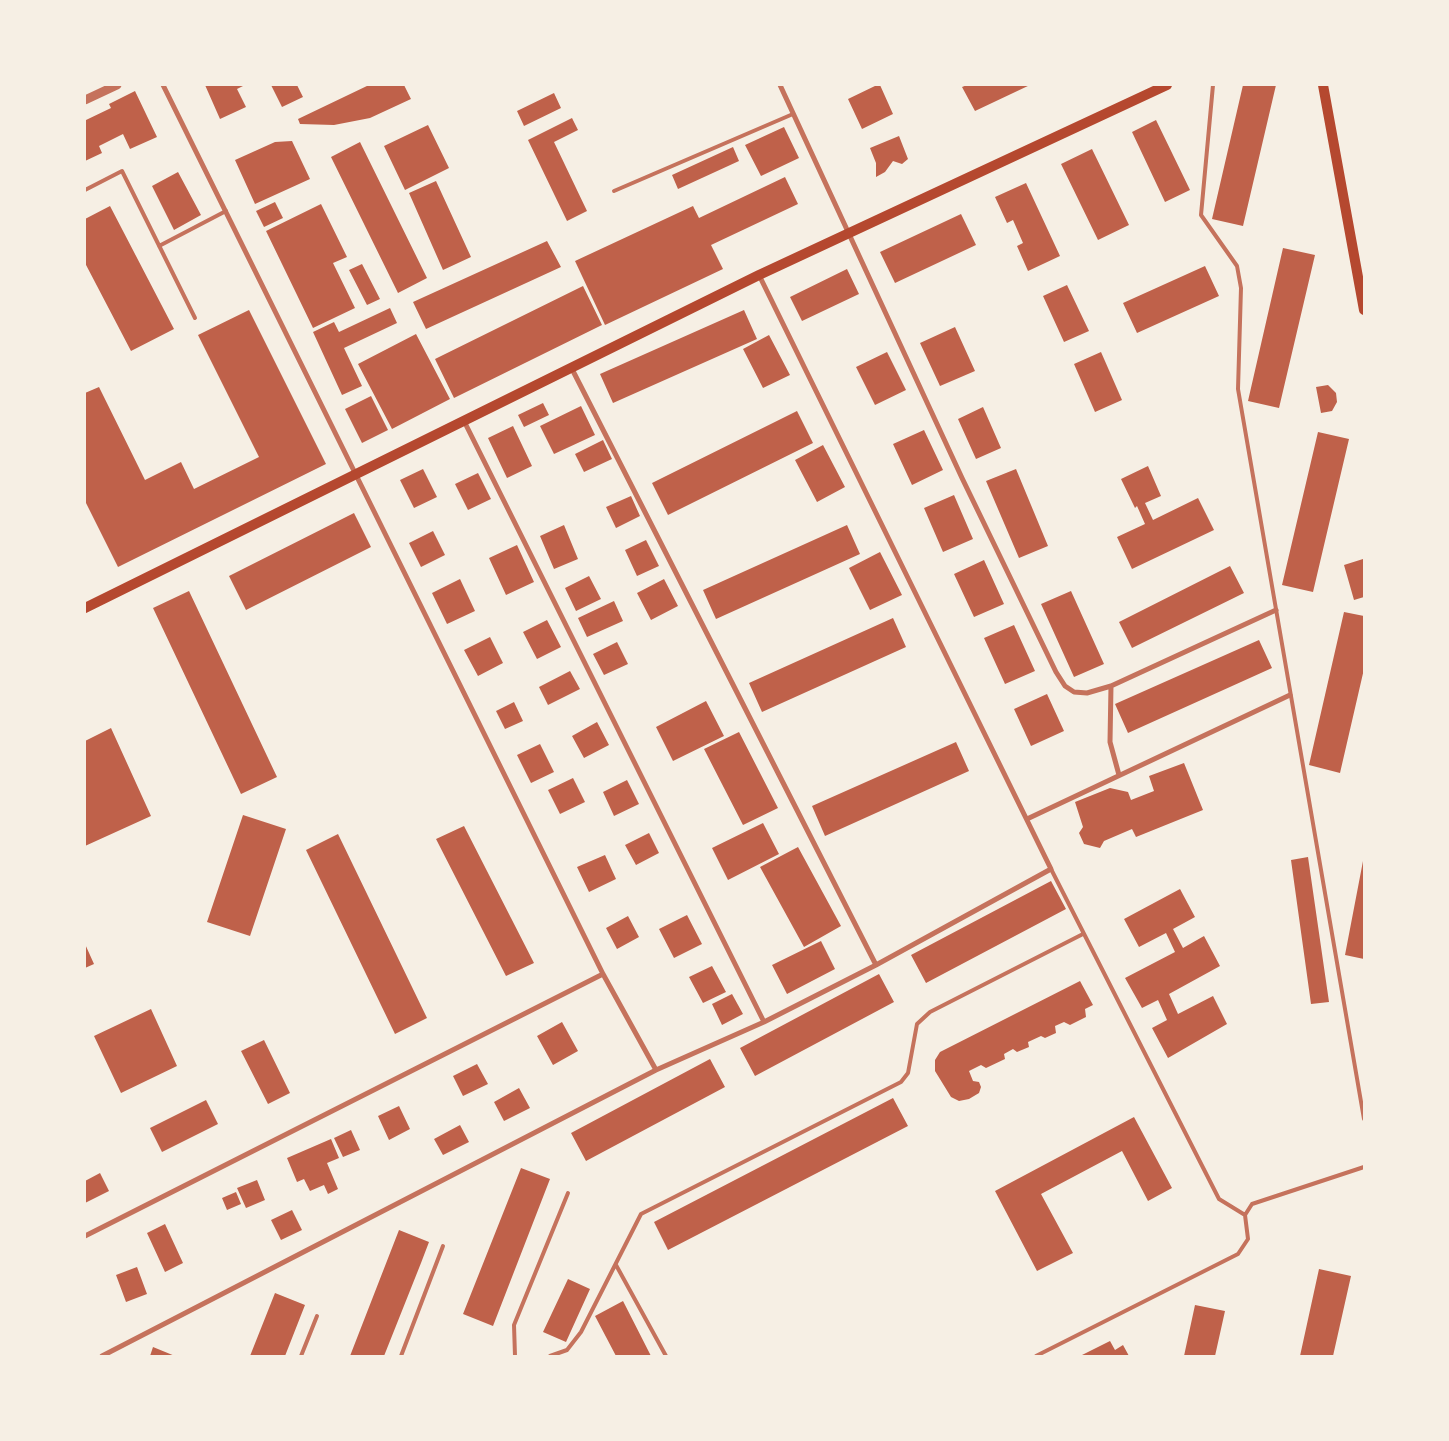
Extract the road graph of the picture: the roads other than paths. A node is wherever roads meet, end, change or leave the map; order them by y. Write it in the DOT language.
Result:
graph roads {
  1 [pos="117,85"];
  2 [pos="163,85"];
  3 [pos="780,85"];
  4 [pos="1167,85"];
  5 [pos="1213,85"];
  6 [pos="1323,85"];
  7 [pos="85,100"];
  8 [pos="793,114"];
  9 [pos="85,190"];
  10 [pos="614,191"];
  11 [pos="226,211"];
  12 [pos="848,233"];
  13 [pos="159,246"];
  14 [pos="759,275"];
  15 [pos="1364,310"];
  16 [pos="195,318"];
  17 [pos="572,369"];
  18 [pos="464,421"];
  19 [pos="355,475"];
  20 [pos="85,608"];
  21 [pos="1276,610"];
  22 [pos="1111,686"];
  23 [pos="1290,695"];
  24 [pos="1119,775"];
  25 [pos="1027,819"];
  26 [pos="1051,869"];
  27 [pos="1083,934"];
  28 [pos="876,964"];
  29 [pos="603,974"];
  30 [pos="764,1022"];
  31 [pos="656,1070"];
  32 [pos="1364,1119"];
  33 [pos="1364,1167"];
  34 [pos="568,1193"];
  35 [pos="1245,1215"];
  36 [pos="85,1236"];
  37 [pos="443,1246"];
  38 [pos="616,1265"];
  39 [pos="316,1316"];
  40 [pos="102,1356"];
  41 [pos="301,1356"];
  42 [pos="400,1356"];
  43 [pos="515,1356"];
  44 [pos="550,1356"];
  45 [pos="666,1356"];
  46 [pos="1036,1356"];
  1 -- 7 [label="street"];
  2 -- 11 [label="street"];
  3 -- 8 [label="street"];
  4 -- 12 [label="main road"];
  5 -- 21 [label="lane"];
  6 -- 15 [label="main road"];
  8 -- 10 [label="lane"];
  8 -- 12 [label="street"];
  9 -- 13 [label="lane"];
  11 -- 13 [label="lane"];
  11 -- 19 [label="street"];
  12 -- 14 [label="main road"];
  12 -- 22 [label="street"];
  13 -- 16 [label="lane"];
  14 -- 17 [label="main road"];
  14 -- 25 [label="street"];
  17 -- 18 [label="main road"];
  17 -- 28 [label="street"];
  18 -- 19 [label="main road"];
  18 -- 30 [label="street"];
  19 -- 20 [label="main road"];
  19 -- 29 [label="street"];
  21 -- 22 [label="street"];
  21 -- 23 [label="lane"];
  22 -- 24 [label="street"];
  23 -- 24 [label="street"];
  23 -- 32 [label="lane"];
  24 -- 25 [label="street"];
  25 -- 26 [label="street"];
  26 -- 27 [label="lane"];
  26 -- 28 [label="street"];
  27 -- 35 [label="lane"];
  27 -- 38 [label="lane"];
  28 -- 30 [label="street"];
  29 -- 31 [label="street"];
  29 -- 36 [label="street"];
  30 -- 31 [label="street"];
  31 -- 40 [label="street"];
  33 -- 35 [label="lane"];
  34 -- 43 [label="lane"];
  35 -- 46 [label="lane"];
  37 -- 42 [label="lane"];
  38 -- 44 [label="lane"];
  38 -- 45 [label="lane"];
  39 -- 41 [label="lane"];
}
